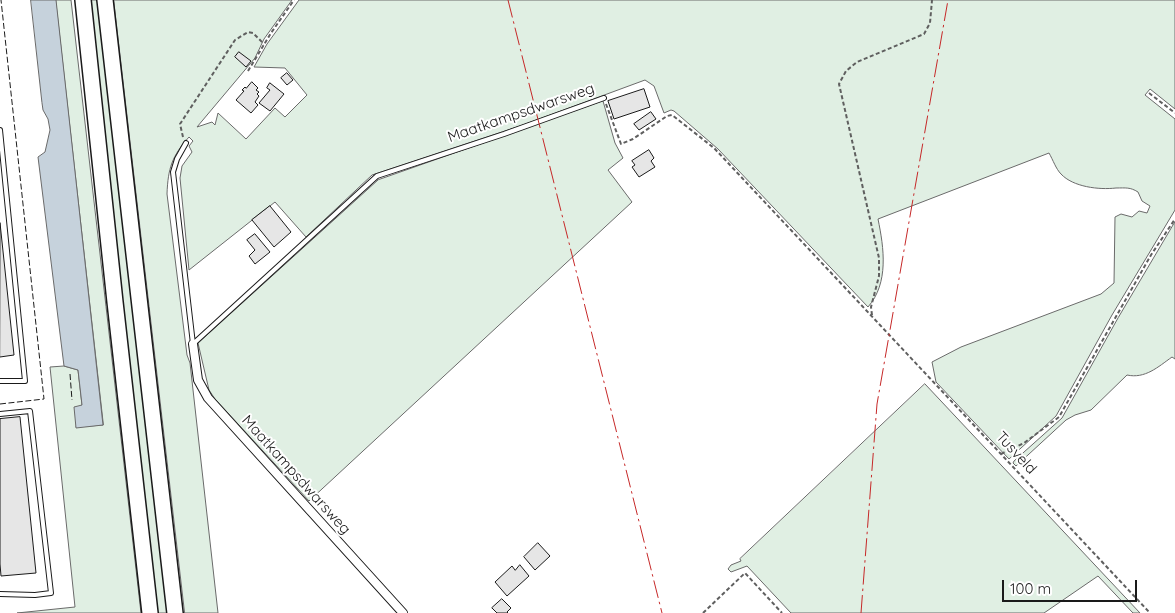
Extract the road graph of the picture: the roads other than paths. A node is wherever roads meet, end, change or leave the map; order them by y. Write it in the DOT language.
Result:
graph roads {
  1 [pos="83,0"];
  2 [pos="105,0"];
  3 [pos="604,98"];
  4 [pos="0,130"];
  5 [pos="186,143"];
  6 [pos="193,344"];
  7 [pos="0,381"];
  8 [pos="0,414"];
  9 [pos="0,594"];
  10 [pos="150,613"];
  11 [pos="175,613"];
  12 [pos="403,613"];
  1 -- 10 [label="highway"];
  2 -- 11 [label="highway"];
  3 -- 6 [label="lane, Maatkampsdwarsweg"];
  4 -- 7 [label="lane"];
  5 -- 6 [label="lane, Maatkampsdwarsweg"];
  6 -- 12 [label="street, Maatkampsdwarsweg"];
  8 -- 9 [label="lane"];
}
